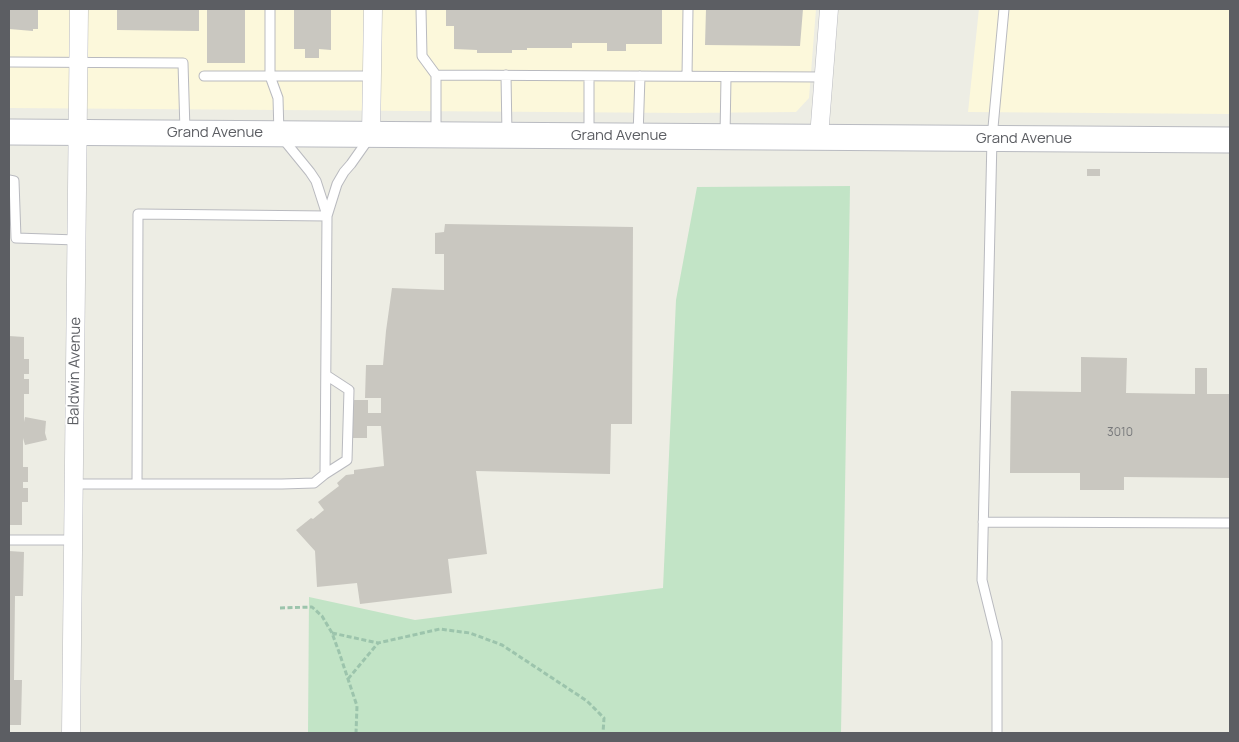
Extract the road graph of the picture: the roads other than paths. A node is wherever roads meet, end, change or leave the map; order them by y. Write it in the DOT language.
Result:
graph roads {
  1 [pos="79,9"];
  2 [pos="270,9"];
  3 [pos="373,9"];
  4 [pos="421,9"];
  5 [pos="688,9"];
  6 [pos="829,9"];
  7 [pos="1004,9"];
  8 [pos="9,62"];
  9 [pos="79,62"];
  10 [pos="436,75"];
  11 [pos="506,75"];
  12 [pos="204,76"];
  13 [pos="270,76"];
  14 [pos="373,76"];
  15 [pos="589,76"];
  16 [pos="640,76"];
  17 [pos="687,76"];
  18 [pos="726,77"];
  19 [pos="824,77"];
  20 [pos="9,132"];
  21 [pos="78,132"];
  22 [pos="185,133"];
  23 [pos="279,134"];
  24 [pos="371,135"];
  25 [pos="436,135"];
  26 [pos="507,136"];
  27 [pos="589,136"];
  28 [pos="638,136"];
  29 [pos="725,137"];
  30 [pos="819,138"];
  31 [pos="992,138"];
  32 [pos="1230,140"];
  33 [pos="9,180"];
  34 [pos="327,216"];
  35 [pos="77,240"];
  36 [pos="326,375"];
  37 [pos="325,474"];
  38 [pos="74,484"];
  39 [pos="137,484"];
  40 [pos="983,522"];
  41 [pos="1230,523"];
  42 [pos="9,540"];
  43 [pos="73,540"];
  44 [pos="71,733"];
  45 [pos="997,733"];
  1 -- 9 [label="street, Baldwin Avenue"];
  2 -- 13 [label="lane"];
  3 -- 14 [label="street"];
  4 -- 10 [label="lane"];
  5 -- 17 [label="lane"];
  6 -- 19 [label="street"];
  7 -- 31 [label="lane"];
  8 -- 9 [label="lane"];
  9 -- 21 [label="street, Baldwin Avenue"];
  9 -- 22 [label="lane"];
  10 -- 11 [label="lane"];
  10 -- 25 [label="lane"];
  11 -- 15 [label="lane"];
  11 -- 26 [label="lane"];
  12 -- 13 [label="lane"];
  13 -- 14 [label="lane"];
  13 -- 23 [label="lane"];
  14 -- 24 [label="street"];
  15 -- 16 [label="lane"];
  15 -- 27 [label="lane"];
  16 -- 17 [label="lane"];
  16 -- 28 [label="lane"];
  17 -- 18 [label="lane"];
  18 -- 19 [label="lane"];
  18 -- 29 [label="lane"];
  19 -- 30 [label="street"];
  20 -- 21 [label="main road, Grand Avenue"];
  21 -- 22 [label="main road, Grand Avenue"];
  21 -- 35 [label="street, Baldwin Avenue"];
  22 -- 23 [label="main road, Grand Avenue"];
  23 -- 24 [label="main road, Grand Avenue"];
  23 -- 34 [label="lane"];
  24 -- 25 [label="main road, Grand Avenue"];
  24 -- 34 [label="lane"];
  25 -- 26 [label="main road, Grand Avenue"];
  26 -- 27 [label="main road, Grand Avenue"];
  27 -- 28 [label="main road, Grand Avenue"];
  28 -- 29 [label="main road, Grand Avenue"];
  29 -- 30 [label="main road, Grand Avenue"];
  30 -- 31 [label="main road, Grand Avenue"];
  31 -- 32 [label="main road, Grand Avenue"];
  31 -- 40 [label="lane"];
  33 -- 35 [label="lane"];
  34 -- 36 [label="lane"];
  34 -- 39 [label="lane"];
  35 -- 38 [label="street, Baldwin Avenue"];
  36 -- 37 [label="lane"];
  36 -- 37 [label="lane"];
  37 -- 39 [label="lane"];
  38 -- 39 [label="lane"];
  38 -- 43 [label="street, Baldwin Avenue"];
  40 -- 41 [label="lane"];
  40 -- 45 [label="lane"];
  42 -- 43 [label="lane"];
  43 -- 44 [label="street, Baldwin Avenue"];
}
